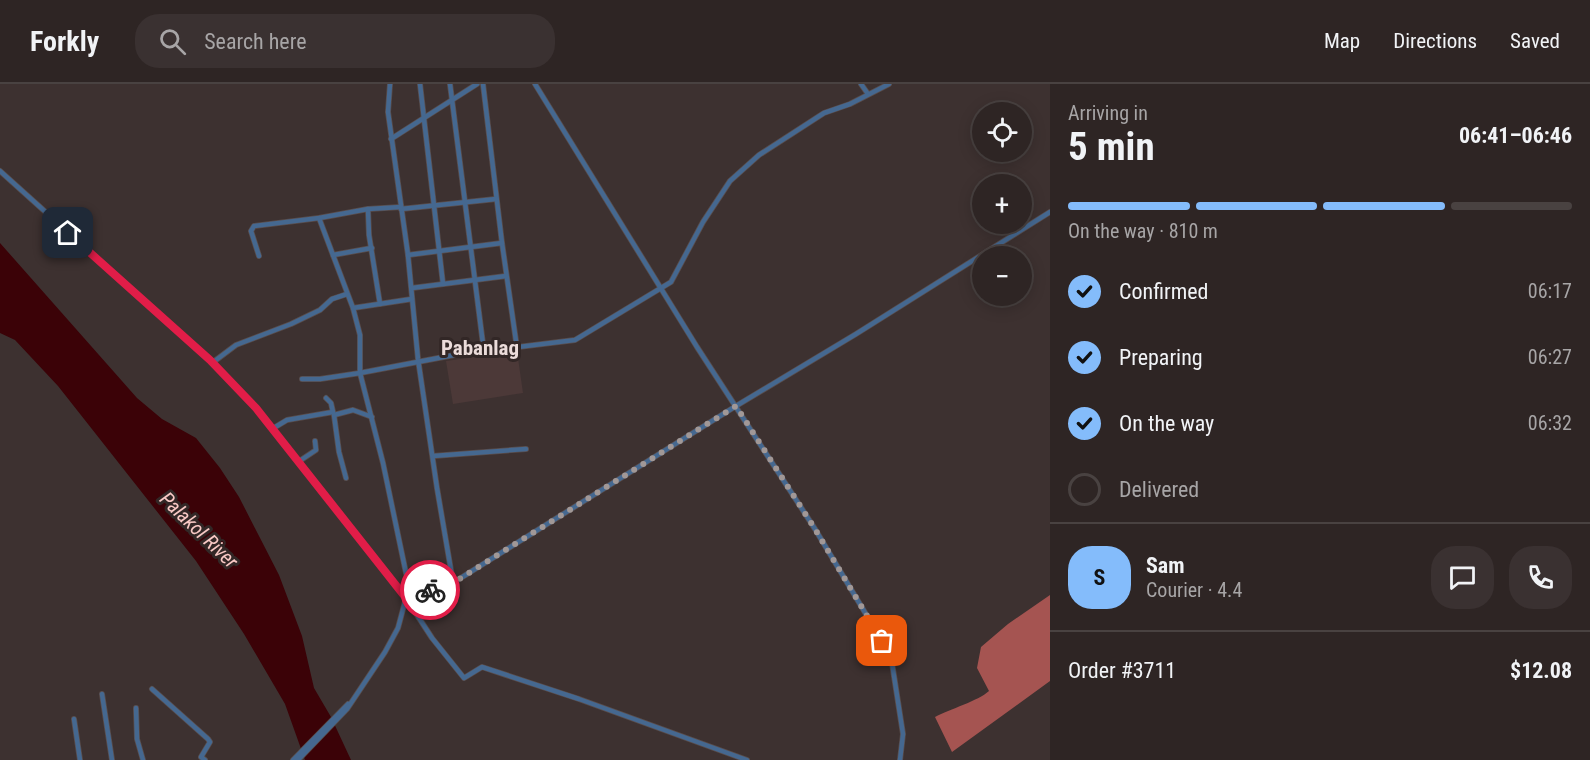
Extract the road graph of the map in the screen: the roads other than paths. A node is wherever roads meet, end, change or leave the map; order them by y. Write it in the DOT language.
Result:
graph roads {
  1 [pos="390,84"];
  2 [pos="420,84"];
  3 [pos="450,84"];
  4 [pos="477,84"];
  5 [pos="483,84"];
  6 [pos="535,84"];
  7 [pos="861,84"];
  8 [pos="889,84"];
  9 [pos="868,94"];
  10 [pos="452,99"];
  11 [pos="424,116"];
  12 [pos="391,139"];
  13 [pos="0,171"];
  14 [pos="496,199"];
  15 [pos="466,203"];
  16 [pos="434,205"];
  17 [pos="401,208"];
  18 [pos="368,209"];
  19 [pos="1050,212"];
  20 [pos="319,218"];
  21 [pos="502,243"];
  22 [pos="372,248"];
  23 [pos="471,248"];
  24 [pos="439,252"];
  25 [pos="333,255"];
  26 [pos="408,255"];
  27 [pos="259,256"];
  28 [pos="506,276"];
  29 [pos="475,280"];
  30 [pos="443,284"];
  31 [pos="412,288"];
  32 [pos="661,288"];
  33 [pos="347,294"];
  34 [pos="412,298"];
  35 [pos="380,304"];
  36 [pos="353,308"];
  37 [pos="517,348"];
  38 [pos="484,352"];
  39 [pos="212,363"];
  40 [pos="419,363"];
  41 [pos="360,372"];
  42 [pos="302,379"];
  43 [pos="326,398"];
  44 [pos="736,406"];
  45 [pos="334,413"];
  46 [pos="372,417"];
  47 [pos="272,429"];
  48 [pos="315,441"];
  49 [pos="526,449"];
  50 [pos="433,456"];
  51 [pos="298,462"];
  52 [pos="346,478"];
  53 [pos="453,582"];
  54 [pos="408,598"];
  55 [pos="152,689"];
  56 [pos="102,694"];
  57 [pos="136,708"];
  58 [pos="346,708"];
  59 [pos="74,719"];
  60 [pos="80,760"];
  61 [pos="112,760"];
  62 [pos="143,760"];
  63 [pos="205,760"];
  64 [pos="293,760"];
  65 [pos="298,760"];
  66 [pos="747,760"];
  67 [pos="900,760"];
  1 -- 12 [label="street"];
  2 -- 11 [label="street"];
  3 -- 10 [label="street"];
  4 -- 10 [label="street"];
  5 -- 14 [label="street"];
  6 -- 32 [label="street"];
  7 -- 9 [label="street"];
  8 -- 9 [label="street"];
  9 -- 32 [label="street"];
  10 -- 11 [label="street"];
  10 -- 15 [label="street"];
  11 -- 12 [label="street"];
  11 -- 16 [label="street"];
  12 -- 17 [label="street"];
  13 -- 39 [label="street"];
  14 -- 15 [label="street"];
  14 -- 21 [label="street"];
  15 -- 16 [label="street"];
  15 -- 23 [label="street"];
  16 -- 17 [label="street"];
  16 -- 24 [label="street"];
  17 -- 18 [label="street"];
  17 -- 26 [label="street"];
  18 -- 20 [label="street"];
  18 -- 22 [label="street"];
  19 -- 44 [label="street"];
  20 -- 25 [label="street"];
  20 -- 27 [label="street"];
  21 -- 23 [label="street"];
  21 -- 28 [label="street"];
  22 -- 25 [label="street"];
  22 -- 35 [label="street"];
  23 -- 24 [label="street"];
  23 -- 29 [label="street"];
  24 -- 26 [label="street"];
  24 -- 30 [label="street"];
  25 -- 33 [label="street"];
  26 -- 31 [label="street"];
  28 -- 29 [label="street"];
  28 -- 37 [label="street"];
  29 -- 30 [label="street"];
  29 -- 38 [label="street"];
  30 -- 31 [label="street"];
  31 -- 34 [label="street"];
  32 -- 37 [label="street"];
  32 -- 44 [label="street"];
  33 -- 36 [label="street"];
  33 -- 39 [label="street"];
  34 -- 35 [label="street"];
  34 -- 40 [label="street"];
  35 -- 36 [label="street"];
  36 -- 41 [label="street"];
  37 -- 38 [label="street"];
  38 -- 40 [label="street"];
  39 -- 47 [label="street"];
  40 -- 41 [label="street"];
  40 -- 50 [label="street"];
  41 -- 42 [label="street"];
  41 -- 46 [label="street"];
  43 -- 45 [label="street"];
  44 -- 53 [label="street"];
  44 -- 67 [label="street"];
  45 -- 46 [label="street"];
  45 -- 47 [label="street"];
  45 -- 52 [label="street"];
  46 -- 54 [label="street"];
  47 -- 51 [label="street"];
  48 -- 51 [label="street"];
  49 -- 50 [label="street"];
  50 -- 53 [label="street"];
  51 -- 54 [label="street"];
  53 -- 54 [label="street"];
  54 -- 58 [label="street"];
  54 -- 66 [label="street"];
  55 -- 63 [label="street"];
  56 -- 61 [label="street"];
  57 -- 62 [label="street"];
  58 -- 64 [label="street"];
  58 -- 65 [label="street"];
  59 -- 60 [label="street"];
}
